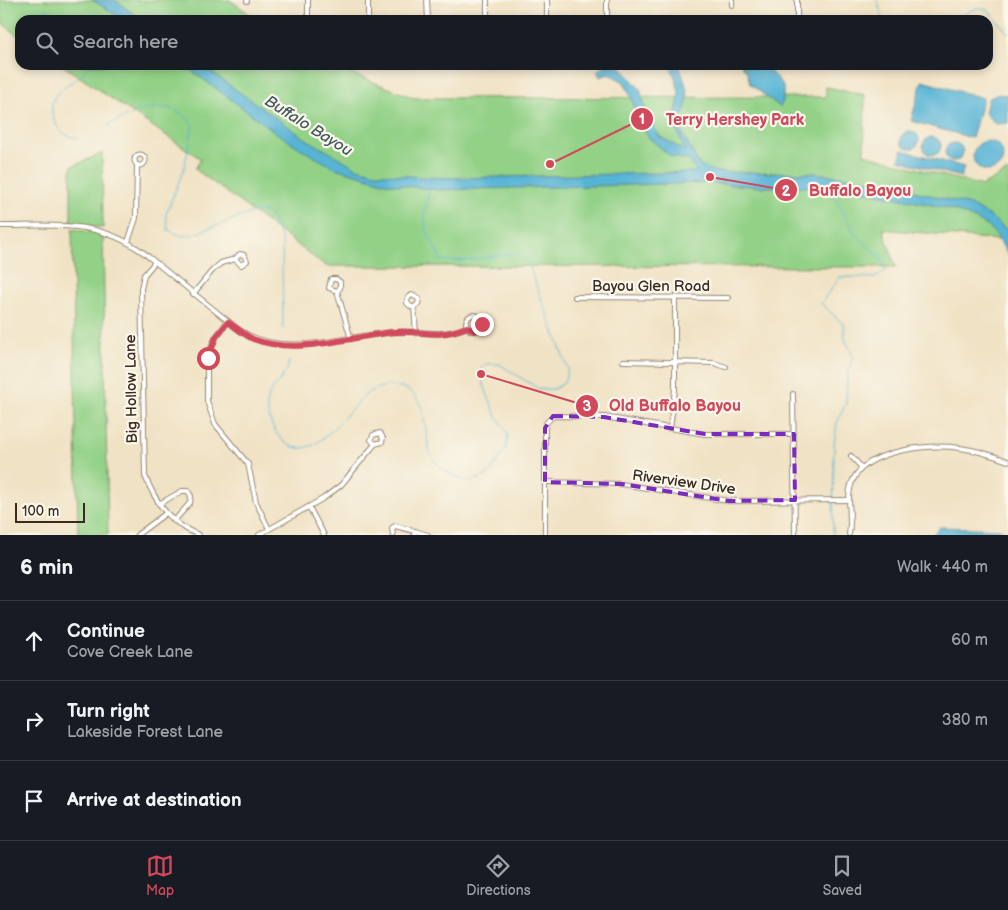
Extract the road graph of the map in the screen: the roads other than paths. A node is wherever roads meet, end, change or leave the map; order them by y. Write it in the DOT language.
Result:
graph roads {
  1 [pos="308,0"];
  2 [pos="368,0"];
  3 [pos="428,0"];
  4 [pos="486,0"];
  5 [pos="547,0"];
  6 [pos="607,0"];
  7 [pos="732,0"];
  8 [pos="797,0"];
  9 [pos="732,5"];
  10 [pos="308,15"];
  11 [pos="368,15"];
  12 [pos="428,15"];
  13 [pos="487,15"];
  14 [pos="547,15"];
  15 [pos="607,15"];
  16 [pos="797,15"];
  17 [pos="137,165"];
  18 [pos="0,226"];
  19 [pos="128,242"];
  20 [pos="235,259"];
  21 [pos="155,262"];
  22 [pos="337,290"];
  23 [pos="193,294"];
  24 [pos="575,297"];
  25 [pos="675,297"];
  26 [pos="728,298"];
  27 [pos="414,307"];
  28 [pos="228,322"];
  29 [pos="467,327"];
  30 [pos="416,333"];
  31 [pos="351,339"];
  32 [pos="623,360"];
  33 [pos="675,362"];
  34 [pos="726,367"];
  35 [pos="793,394"];
  36 [pos="670,428"];
  37 [pos="794,434"];
  38 [pos="375,444"];
  39 [pos="851,456"];
  40 [pos="1008,460"];
  41 [pos="862,468"];
  42 [pos="545,482"];
  43 [pos="794,500"];
  44 [pos="849,500"];
  45 [pos="159,504"];
  46 [pos="309,507"];
  47 [pos="165,514"];
  48 [pos="174,521"];
  49 [pos="269,529"];
  50 [pos="414,533"];
  51 [pos="849,534"];
  52 [pos="138,535"];
  53 [pos="199,535"];
  54 [pos="259,535"];
  55 [pos="324,535"];
  56 [pos="393,535"];
  57 [pos="428,535"];
  58 [pos="545,535"];
  59 [pos="795,535"];
  1 -- 10 [label="street"];
  2 -- 11 [label="street"];
  3 -- 12 [label="street"];
  4 -- 13 [label="street"];
  5 -- 14 [label="street"];
  6 -- 15 [label="street"];
  7 -- 9 [label="street"];
  8 -- 16 [label="street"];
  17 -- 19 [label="street"];
  18 -- 19 [label="street"];
  19 -- 21 [label="street"];
  20 -- 23 [label="street"];
  21 -- 23 [label="street"];
  21 -- 45 [label="street, Big Hollow Lane"];
  22 -- 31 [label="street"];
  23 -- 28 [label="street"];
  24 -- 25 [label="street, Bayou Glen Road"];
  25 -- 26 [label="street, Bayou Glen Road"];
  25 -- 33 [label="street"];
  27 -- 30 [label="street"];
  28 -- 31 [label="street"];
  28 -- 49 [label="street"];
  29 -- 29 [label="street"];
  29 -- 30 [label="street"];
  30 -- 31 [label="street"];
  32 -- 33 [label="street"];
  33 -- 34 [label="street"];
  33 -- 36 [label="street"];
  35 -- 37 [label="street"];
  36 -- 37 [label="street"];
  36 -- 42 [label="street"];
  37 -- 43 [label="street"];
  38 -- 46 [label="street"];
  39 -- 41 [label="street"];
  40 -- 41 [label="street"];
  41 -- 44 [label="street"];
  42 -- 43 [label="street, Riverview Drive"];
  42 -- 58 [label="street"];
  43 -- 44 [label="street, Riverview Drive"];
  43 -- 59 [label="street"];
  44 -- 51 [label="street"];
  45 -- 47 [label="street, Big Hollow Lane"];
  45 -- 48 [label="street"];
  46 -- 49 [label="street"];
  46 -- 55 [label="street"];
  47 -- 48 [label="street"];
  47 -- 52 [label="street"];
  48 -- 53 [label="street"];
  49 -- 54 [label="street"];
  50 -- 56 [label="street"];
  50 -- 57 [label="street"];
}
